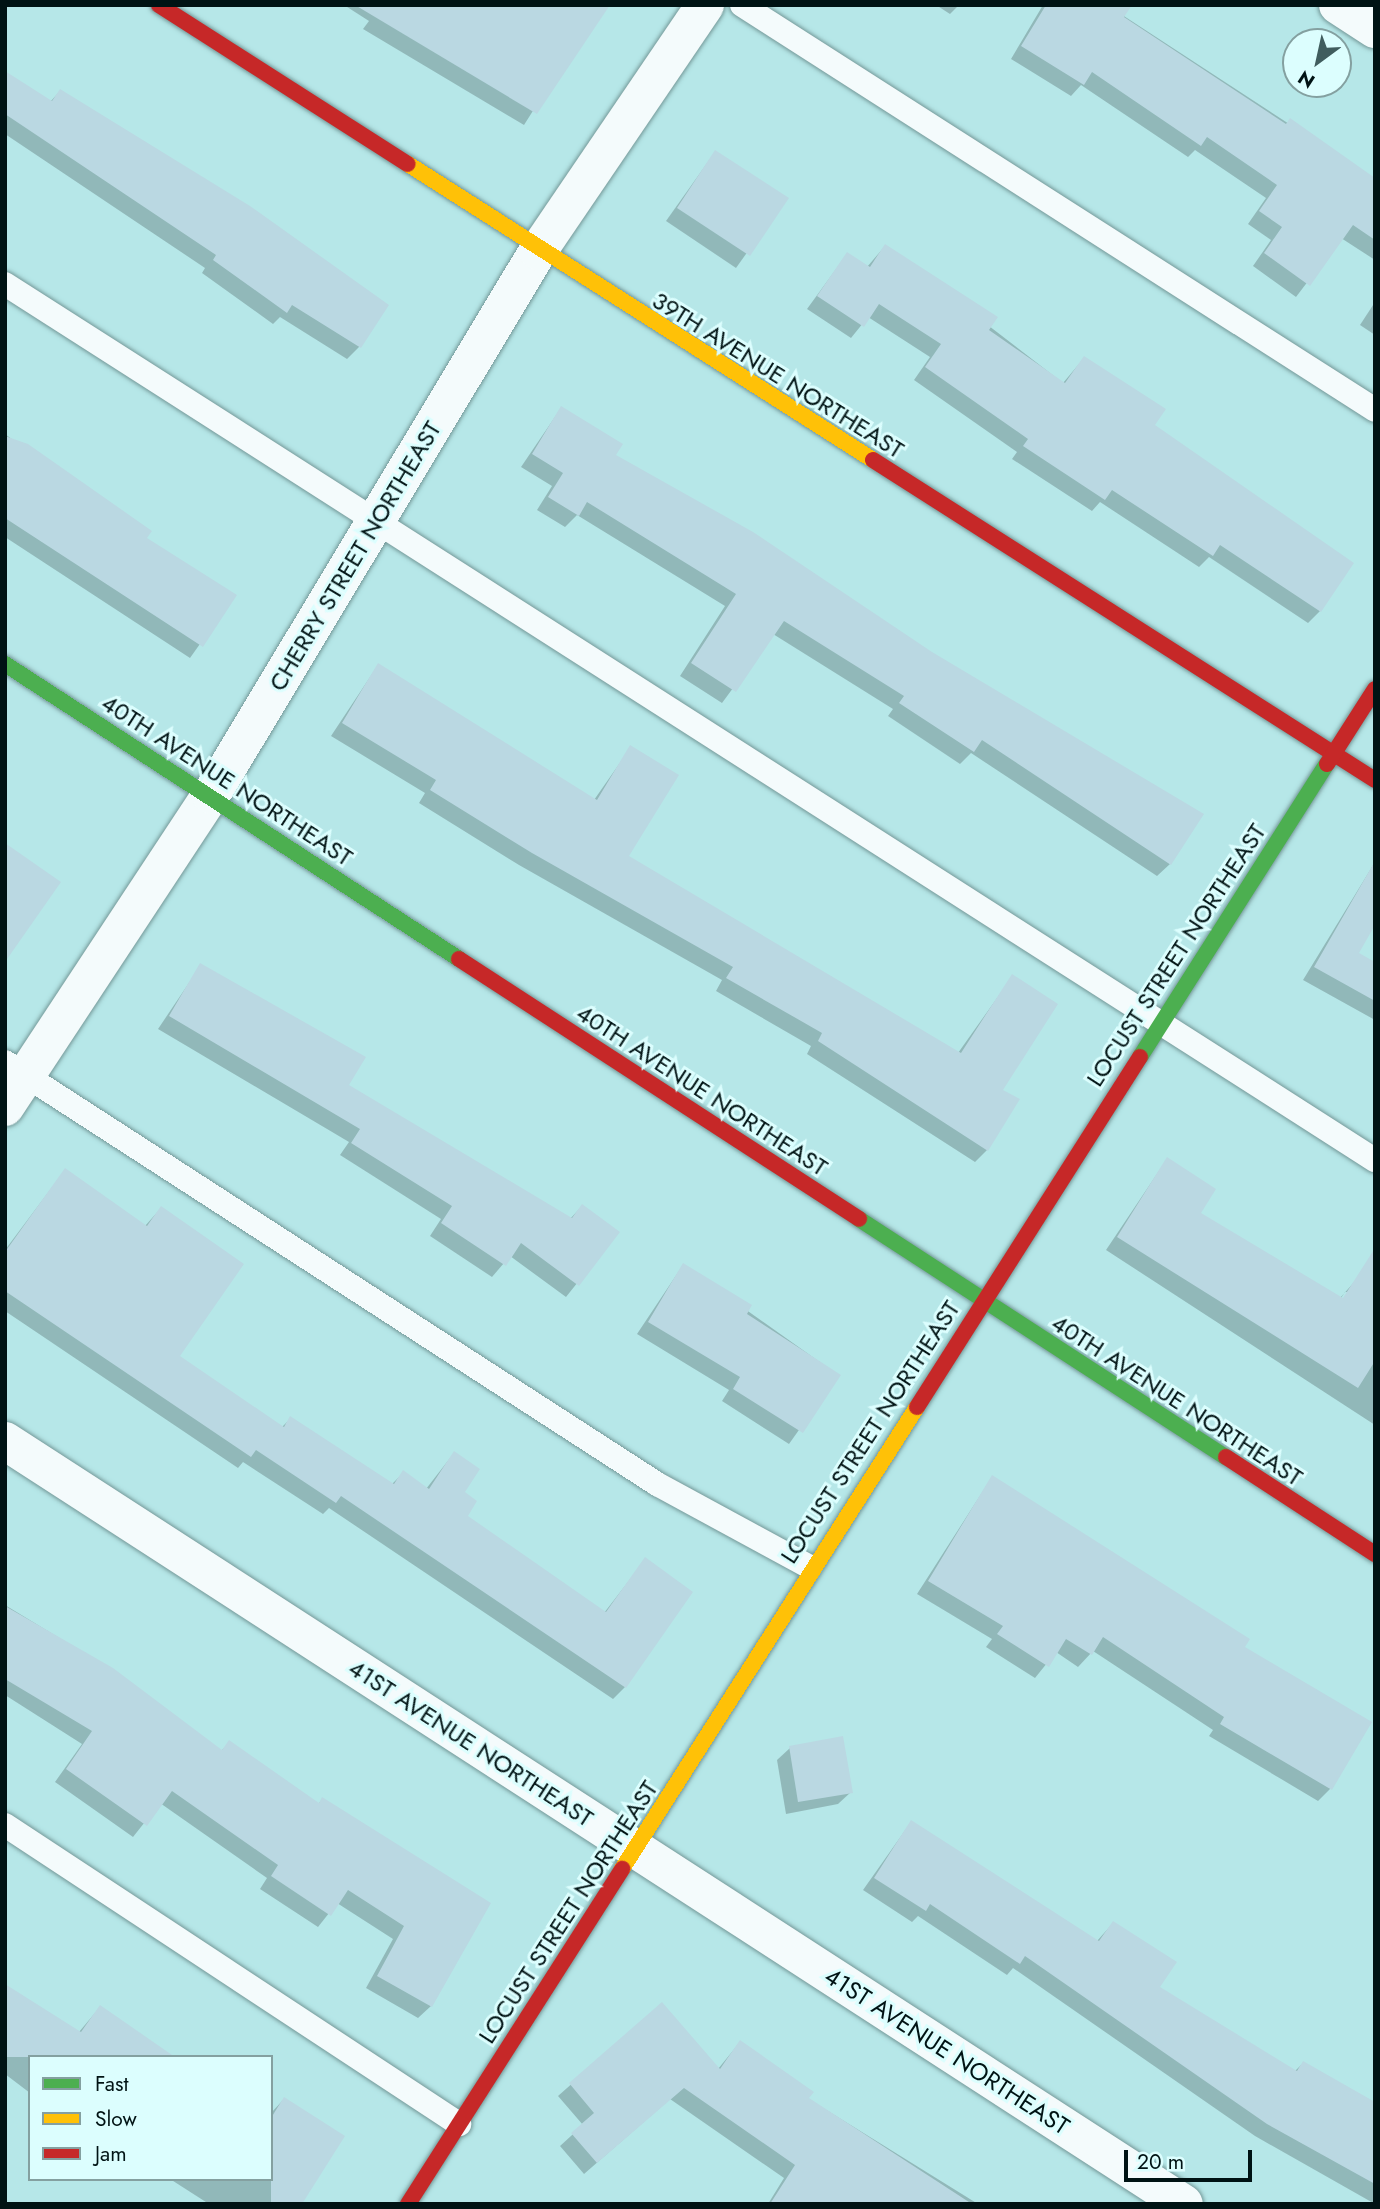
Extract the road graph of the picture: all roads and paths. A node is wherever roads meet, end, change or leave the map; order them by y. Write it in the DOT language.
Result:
graph roads {
  1 [pos="159,5"];
  2 [pos="705,5"];
  3 [pos="742,5"];
  4 [pos="1338,5"];
  5 [pos="1375,29"];
  6 [pos="538,251"];
  7 [pos="5,284"];
  8 [pos="1375,411"];
  9 [pos="374,524"];
  10 [pos="5,664"];
  11 [pos="1375,689"];
  12 [pos="1334,753"];
  13 [pos="1375,780"];
  14 [pos="211,795"];
  15 [pos="1161,1021"];
  16 [pos="16,1068"];
  17 [pos="5,1107"];
  18 [pos="1375,1160"];
  19 [pos="982,1301"];
  20 [pos="5,1440"];
  21 [pos="1375,1554"];
  22 [pos="810,1567"];
  23 [pos="5,1825"];
  24 [pos="636,1850"];
  25 [pos="459,2124"];
  26 [pos="408,2204"];
  27 [pos="1184,2204"];
  1 -- 6 [label="street, 39TH AVENUE NORTHEAST"];
  2 -- 6 [label="street, CHERRY STREET NORTHEAST"];
  3 -- 8 [label="lane"];
  4 -- 5 [label="street"];
  6 -- 9 [label="street, CHERRY STREET NORTHEAST"];
  6 -- 12 [label="street, 39TH AVENUE NORTHEAST"];
  7 -- 9 [label="lane"];
  9 -- 14 [label="street, CHERRY STREET NORTHEAST"];
  9 -- 15 [label="lane"];
  10 -- 14 [label="street, 40TH AVENUE NORTHEAST"];
  11 -- 12 [label="street, LOCUST STREET NORTHEAST"];
  12 -- 13 [label="street, 39TH AVENUE NORTHEAST"];
  12 -- 15 [label="street, LOCUST STREET NORTHEAST"];
  14 -- 16 [label="street, CHERRY STREET NORTHEAST"];
  14 -- 19 [label="street, 40TH AVENUE NORTHEAST"];
  15 -- 18 [label="lane"];
  15 -- 19 [label="street, LOCUST STREET NORTHEAST"];
  16 -- 17 [label="street, CHERRY STREET NORTHEAST"];
  16 -- 22 [label="lane"];
  19 -- 21 [label="street, 40TH AVENUE NORTHEAST"];
  19 -- 22 [label="street, LOCUST STREET NORTHEAST"];
  20 -- 24 [label="street, 41ST AVENUE NORTHEAST"];
  22 -- 24 [label="street, LOCUST STREET NORTHEAST"];
  23 -- 25 [label="lane"];
  24 -- 25 [label="street, LOCUST STREET NORTHEAST"];
  24 -- 27 [label="street, 41ST AVENUE NORTHEAST"];
  25 -- 26 [label="street, LOCUST STREET NORTHEAST"];
}
